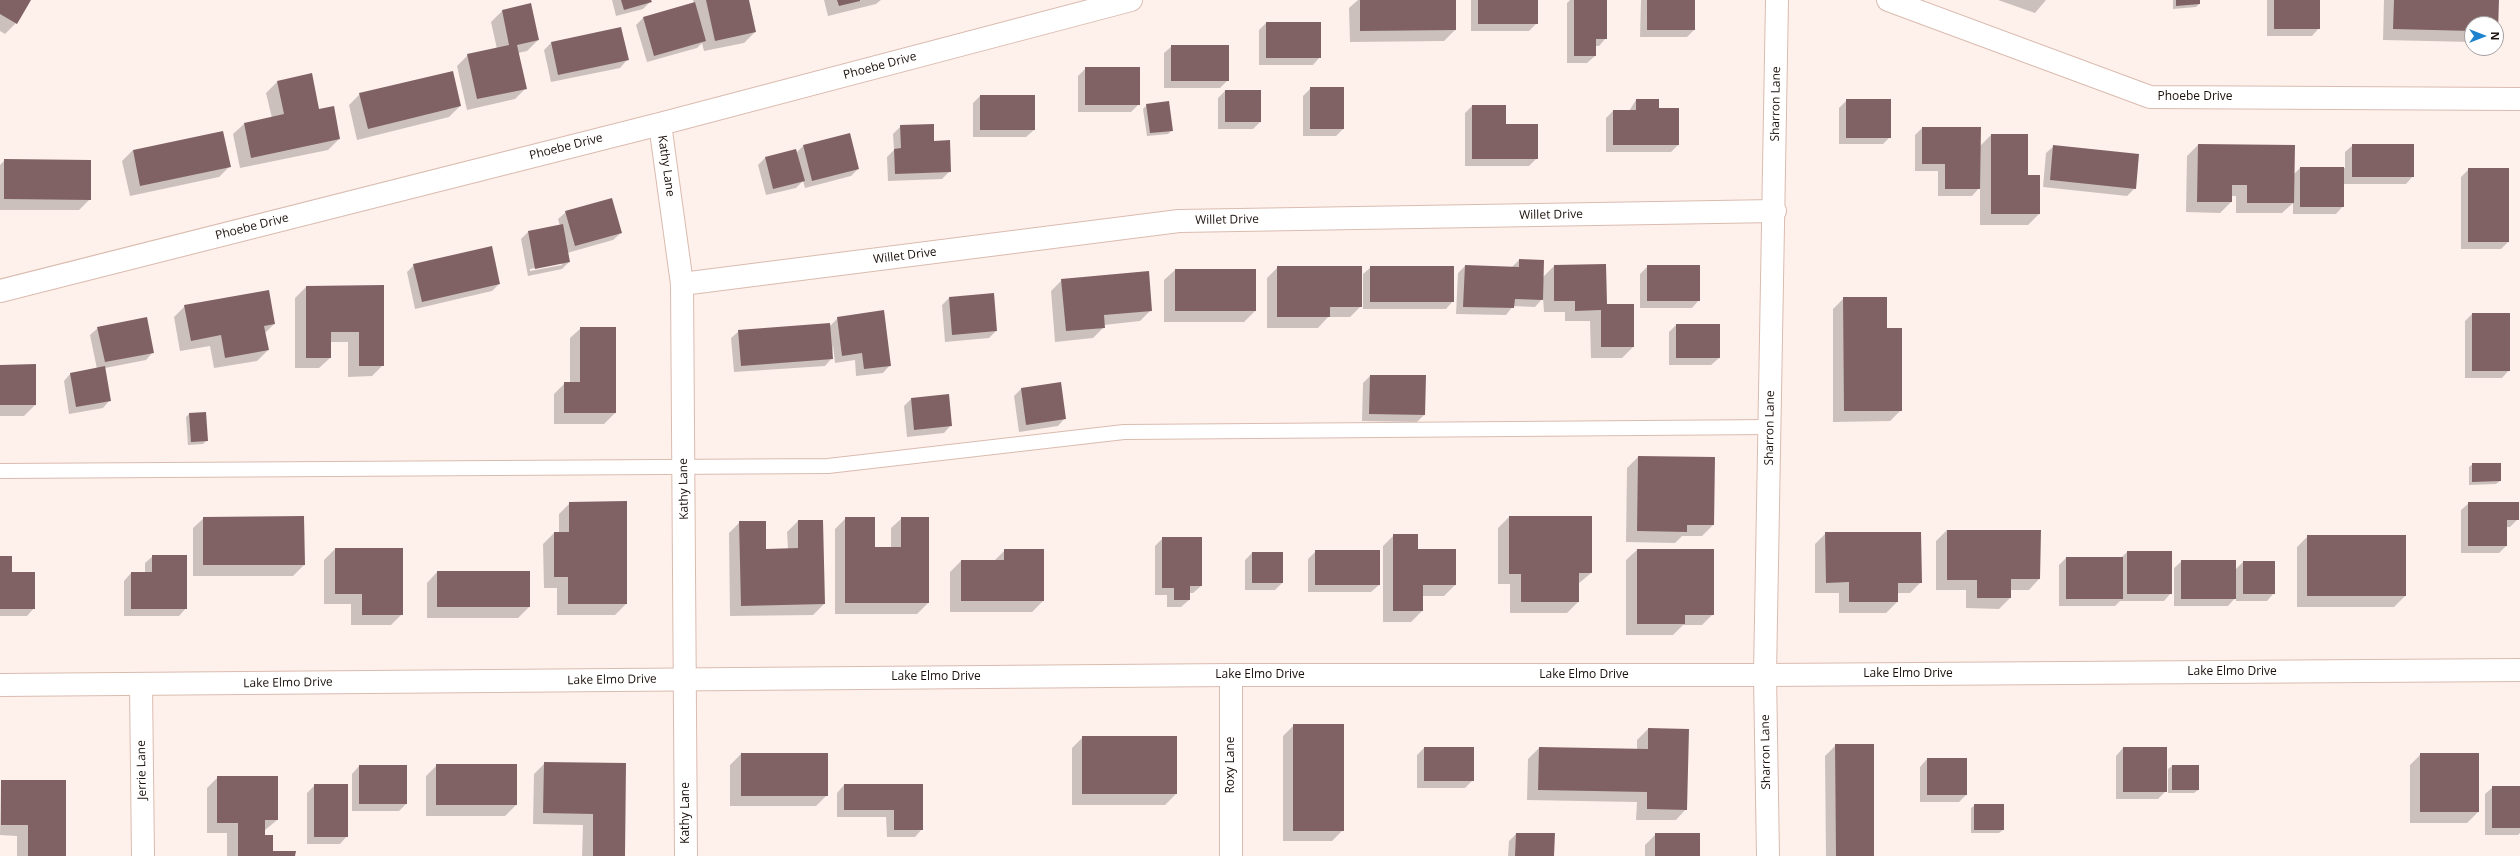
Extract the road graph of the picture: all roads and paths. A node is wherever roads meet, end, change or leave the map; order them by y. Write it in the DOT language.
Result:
graph roads {
  1 [pos="1131,0"];
  2 [pos="1777,0"];
  3 [pos="1888,0"];
  4 [pos="2520,99"];
  5 [pos="660,124"];
  6 [pos="1775,211"];
  7 [pos="682,284"];
  8 [pos="0,291"];
  9 [pos="1770,427"];
  10 [pos="684,468"];
  11 [pos="0,471"];
  12 [pos="2520,670"];
  13 [pos="1231,675"];
  14 [pos="1765,675"];
  15 [pos="686,679"];
  16 [pos="0,685"];
  17 [pos="141,685"];
  18 [pos="143,856"];
  19 [pos="686,856"];
  20 [pos="1231,856"];
  21 [pos="1768,856"];
  1 -- 5 [label="street, Phoebe Drive"];
  2 -- 6 [label="street, Sharron Lane"];
  3 -- 4 [label="street, Phoebe Drive"];
  5 -- 7 [label="street, Kathy Lane"];
  5 -- 8 [label="street, Phoebe Drive"];
  6 -- 7 [label="street, Willet Drive"];
  6 -- 9 [label="street, Sharron Lane"];
  7 -- 10 [label="street, Kathy Lane"];
  9 -- 10 [label="lane"];
  9 -- 14 [label="street, Sharron Lane"];
  10 -- 11 [label="lane"];
  10 -- 15 [label="street, Kathy Lane"];
  12 -- 14 [label="street, Lake Elmo Drive"];
  13 -- 14 [label="street, Lake Elmo Drive"];
  13 -- 15 [label="street, Lake Elmo Drive"];
  13 -- 20 [label="street, Roxy Lane"];
  14 -- 21 [label="street, Sharron Lane"];
  15 -- 17 [label="street, Lake Elmo Drive"];
  15 -- 19 [label="street, Kathy Lane"];
  16 -- 17 [label="street, Lake Elmo Drive"];
  17 -- 18 [label="street, Jerrie Lane"];
}
